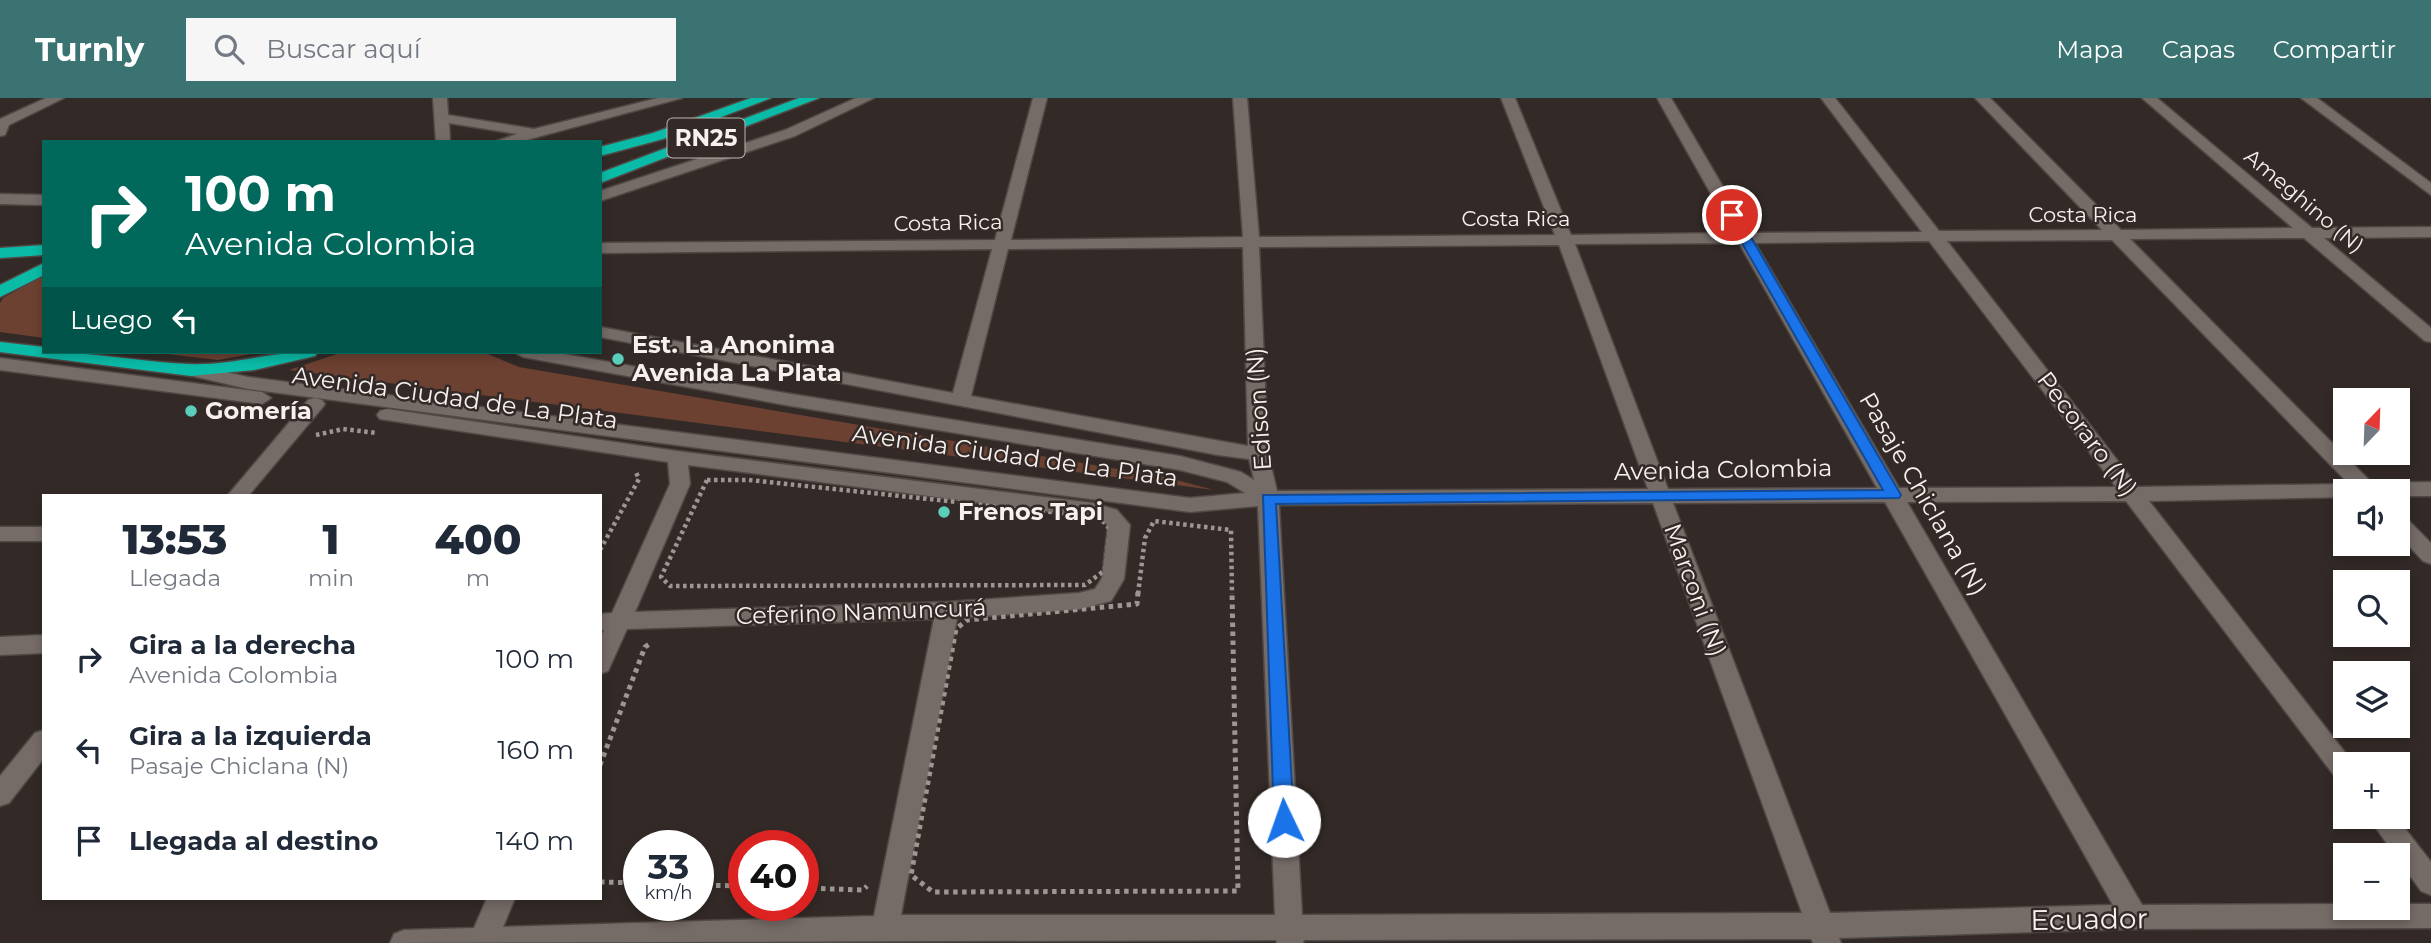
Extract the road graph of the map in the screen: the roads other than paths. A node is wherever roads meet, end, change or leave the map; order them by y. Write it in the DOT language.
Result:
graph roads {
  1 [pos="57,98"];
  2 [pos="440,98"];
  3 [pos="675,98"];
  4 [pos="764,98"];
  5 [pos="812,98"];
  6 [pos="867,98"];
  7 [pos="1040,98"];
  8 [pos="1240,98"];
  9 [pos="1508,98"];
  10 [pos="1664,98"];
  11 [pos="1828,98"];
  12 [pos="1982,98"];
  13 [pos="2149,98"];
  14 [pos="2308,98"];
  15 [pos="443,118"];
  16 [pos="0,132"];
  17 [pos="537,133"];
  18 [pos="443,140"];
  19 [pos="509,140"];
  20 [pos="602,151"];
  21 [pos="602,177"];
  22 [pos="2431,190"];
  23 [pos="602,195"];
  24 [pos="0,200"];
  25 [pos="42,200"];
  26 [pos="2431,232"];
  27 [pos="2311,234"];
  28 [pos="1936,236"];
  29 [pos="2117,236"];
  30 [pos="1746,239"];
  31 [pos="1565,240"];
  32 [pos="1251,241"];
  33 [pos="1002,244"];
  34 [pos="602,247"];
  35 [pos="42,250"];
  36 [pos="0,253"];
  37 [pos="42,269"];
  38 [pos="0,292"];
  39 [pos="602,332"];
  40 [pos="2431,337"];
  41 [pos="0,347"];
  42 [pos="42,352"];
  43 [pos="58,354"];
  44 [pos="300,354"];
  45 [pos="534,354"];
  46 [pos="0,364"];
  47 [pos="191,370"];
  48 [pos="143,383"];
  49 [pos="248,383"];
  50 [pos="898,387"];
  51 [pos="961,399"];
  52 [pos="791,400"];
  53 [pos="315,404"];
  54 [pos="610,429"];
  55 [pos="1258,453"];
  56 [pos="677,457"];
  57 [pos="2356,479"];
  58 [pos="2431,489"];
  59 [pos="2410,490"];
  60 [pos="2333,491"];
  61 [pos="239,494"];
  62 [pos="2133,494"];
  63 [pos="1894,495"];
  64 [pos="1268,498"];
  65 [pos="1661,498"];
  66 [pos="0,534"];
  67 [pos="42,534"];
  68 [pos="2410,534"];
  69 [pos="2431,556"];
  70 [pos="1113,579"];
  71 [pos="957,615"];
  72 [pos="610,621"];
  73 [pos="42,644"];
  74 [pos="0,646"];
  75 [pos="602,657"];
  76 [pos="42,742"];
  77 [pos="2333,755"];
  78 [pos="0,795"];
  79 [pos="2390,829"];
  80 [pos="2431,883"];
  81 [pos="500,900"];
  82 [pos="2431,916"];
  83 [pos="2134,917"];
  84 [pos="886,928"];
  85 [pos="1824,934"];
  86 [pos="1290,936"];
  87 [pos="404,943"];
  88 [pos="482,943"];
  1 -- 16 [label="street"];
  2 -- 15 [label="street"];
  3 -- 17 [label="street"];
  4 -- 20 [label="highway, RN25"];
  5 -- 21 [label="highway, RN25"];
  6 -- 23 [label="street"];
  7 -- 33 [label="street"];
  8 -- 32 [label="street, Edison (N)"];
  9 -- 31 [label="street, Marconi (N)"];
  10 -- 30 [label="street, Pasaje Chiclana (N)"];
  11 -- 28 [label="street, Pecoraro (N)"];
  12 -- 29 [label="street"];
  13 -- 27 [label="street, Ameghino (N)"];
  14 -- 22 [label="street"];
  15 -- 17 [label="street"];
  15 -- 18 [label="street"];
  17 -- 19 [label="street"];
  24 -- 25 [label="street"];
  26 -- 27 [label="street, Costa Rica"];
  27 -- 29 [label="street, Costa Rica"];
  27 -- 40 [label="street, Ameghino (N)"];
  28 -- 29 [label="street, Costa Rica"];
  28 -- 30 [label="street, Costa Rica"];
  28 -- 62 [label="street, Pecoraro (N)"];
  29 -- 57 [label="street"];
  30 -- 31 [label="street, Costa Rica"];
  30 -- 63 [label="street, Pasaje Chiclana (N)"];
  31 -- 32 [label="street, Costa Rica"];
  31 -- 65 [label="street, Marconi (N)"];
  32 -- 33 [label="street, Costa Rica"];
  32 -- 55 [label="street, Edison (N)"];
  33 -- 34 [label="street, Costa Rica"];
  33 -- 51 [label="street"];
  35 -- 36 [label="highway"];
  37 -- 38 [label="highway"];
  39 -- 50 [label="street, Avenida Ciudad de La Plata"];
  41 -- 42 [label="highway, Avenida Ciudad de La Plata"];
  43 -- 47 [label="highway, Avenida Ciudad de La Plata"];
  44 -- 47 [label="highway"];
  45 -- 52 [label="street, Avenida Ciudad de La Plata"];
  46 -- 48 [label="street, Avenida Ciudad de La Plata"];
  47 -- 49 [label="street, Avenida Ciudad de La Plata"];
  48 -- 49 [label="street"];
  48 -- 53 [label="street, Avenida Ciudad de La Plata"];
  49 -- 54 [label="street, Avenida Ciudad de La Plata"];
  50 -- 51 [label="street, Avenida Ciudad de La Plata"];
  50 -- 52 [label="street"];
  51 -- 55 [label="street, Avenida Ciudad de La Plata"];
  52 -- 64 [label="street, Avenida Ciudad de La Plata"];
  53 -- 56 [label="street, Avenida Ciudad de La Plata"];
  53 -- 61 [label="street"];
  54 -- 56 [label="street"];
  54 -- 64 [label="street, Avenida Ciudad de La Plata"];
  55 -- 64 [label="street, Edison (N)"];
  56 -- 70 [label="street, Avenida Ciudad de La Plata"];
  56 -- 72 [label="street"];
  58 -- 59 [label="street, Avenida Colombia"];
  60 -- 62 [label="street, Avenida Colombia"];
  62 -- 63 [label="street, Avenida Colombia"];
  62 -- 77 [label="street, Pecoraro (N)"];
  63 -- 65 [label="street, Avenida Colombia"];
  63 -- 83 [label="street, Pasaje Chiclana (N)"];
  64 -- 65 [label="street, Avenida Colombia"];
  64 -- 86 [label="street, Edison (N)"];
  65 -- 85 [label="street, Marconi (N)"];
  66 -- 67 [label="street"];
  68 -- 69 [label="street"];
  70 -- 71 [label="street, Ceferino Namuncurá"];
  71 -- 72 [label="street, Ceferino Namuncurá"];
  71 -- 84 [label="street"];
  72 -- 75 [label="street"];
  73 -- 74 [label="street"];
  76 -- 78 [label="street"];
  79 -- 80 [label="street"];
  81 -- 88 [label="street"];
  82 -- 83 [label="street, Ecuador"];
  83 -- 85 [label="street, Ecuador"];
  84 -- 86 [label="street, Ecuador"];
  84 -- 88 [label="street, Ecuador"];
  85 -- 86 [label="street, Ecuador"];
  87 -- 88 [label="street, Ecuador"];
}
